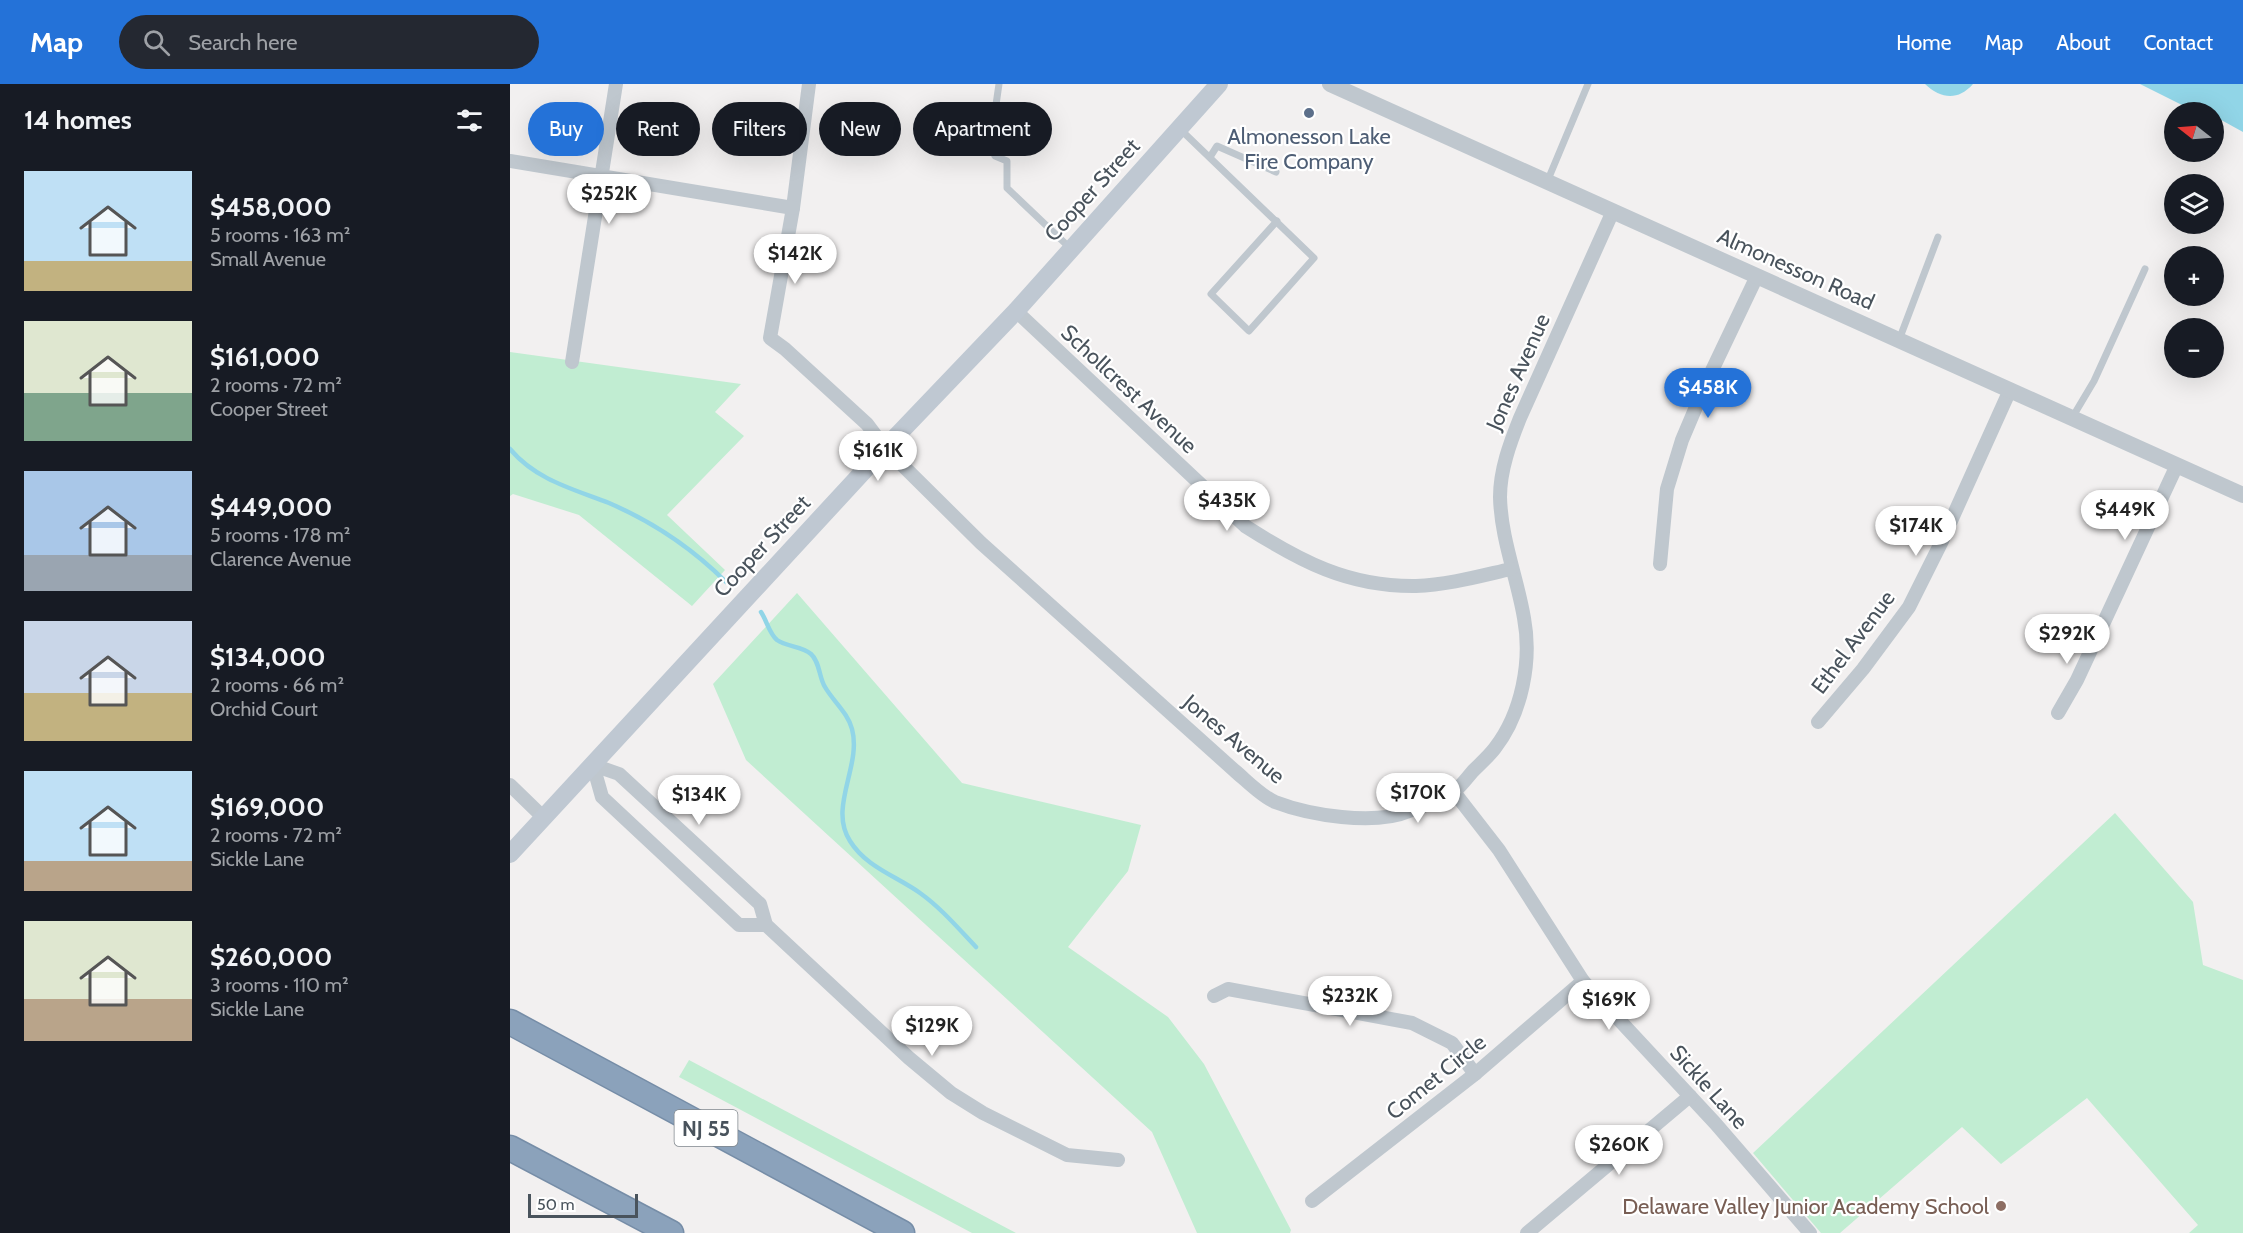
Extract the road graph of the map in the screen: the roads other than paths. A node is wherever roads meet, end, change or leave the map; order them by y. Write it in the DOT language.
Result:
graph roads {
  1 [pos="616,84"];
  2 [pos="809,84"];
  3 [pos="999,84"];
  4 [pos="1219,84"];
  5 [pos="1330,84"];
  6 [pos="1588,84"];
  7 [pos="1179,128"];
  8 [pos="1210,157"];
  9 [pos="510,161"];
  10 [pos="1276,172"];
  11 [pos="601,177"];
  12 [pos="1547,182"];
  13 [pos="793,208"];
  14 [pos="1613,211"];
  15 [pos="1277,221"];
  16 [pos="1938,237"];
  17 [pos="1071,249"];
  18 [pos="2145,269"];
  19 [pos="1757,276"];
  20 [pos="1016,311"];
  21 [pos="1899,340"];
  22 [pos="572,362"];
  23 [pos="2010,390"];
  24 [pos="2072,418"];
  25 [pos="885,448"];
  26 [pos="2177,465"];
  27 [pos="2243,495"];
  28 [pos="1660,564"];
  29 [pos="1511,569"];
  30 [pos="2058,713"];
  31 [pos="1818,722"];
  32 [pos="593,765"];
  33 [pos="510,784"];
  34 [pos="1454,792"];
  35 [pos="543,817"];
  36 [pos="510,854"];
  37 [pos="766,925"];
  38 [pos="1583,981"];
  39 [pos="1214,996"];
  40 [pos="510,1022"];
  41 [pos="1475,1074"];
  42 [pos="1690,1096"];
  43 [pos="510,1148"];
  44 [pos="1118,1160"];
  45 [pos="1312,1201"];
  46 [pos="671,1233"];
  47 [pos="902,1233"];
  48 [pos="1527,1233"];
  49 [pos="1810,1233"];
  1 -- 11 [label="street"];
  2 -- 13 [label="street"];
  3 -- 17 [label="lane"];
  4 -- 7 [label="main road, Cooper Street"];
  5 -- 12 [label="street, Almonesson Road"];
  6 -- 12 [label="lane"];
  7 -- 8 [label="lane"];
  7 -- 17 [label="main road, Cooper Street"];
  8 -- 10 [label="lane"];
  8 -- 15 [label="lane"];
  9 -- 11 [label="street"];
  11 -- 13 [label="street"];
  11 -- 22 [label="street"];
  12 -- 14 [label="street, Almonesson Road"];
  13 -- 25 [label="street, Jones Avenue"];
  14 -- 19 [label="street, Almonesson Road"];
  14 -- 29 [label="street, Jones Avenue"];
  15 -- 15 [label="lane"];
  16 -- 21 [label="lane"];
  17 -- 20 [label="main road, Cooper Street"];
  18 -- 24 [label="lane"];
  19 -- 21 [label="street, Almonesson Road"];
  19 -- 28 [label="street"];
  20 -- 25 [label="main road, Cooper Street"];
  20 -- 29 [label="street, Schollcrest Avenue"];
  21 -- 23 [label="street, Almonesson Road"];
  23 -- 24 [label="street, Almonesson Road"];
  23 -- 31 [label="street, Ethel Avenue"];
  24 -- 26 [label="street, Almonesson Road"];
  25 -- 32 [label="main road, Cooper Street"];
  25 -- 34 [label="street, Jones Avenue"];
  26 -- 27 [label="street, Almonesson Road"];
  26 -- 30 [label="street"];
  29 -- 34 [label="street, Jones Avenue"];
  32 -- 35 [label="main road, Cooper Street"];
  32 -- 37 [label="street"];
  32 -- 37 [label="street"];
  33 -- 35 [label="street"];
  34 -- 38 [label="street, Sickle Lane"];
  35 -- 36 [label="main road, Cooper Street"];
  37 -- 44 [label="street"];
  38 -- 41 [label="street, Comet Circle"];
  38 -- 42 [label="street, Sickle Lane"];
  39 -- 41 [label="street"];
  40 -- 47 [label="highway, NJ 55"];
  41 -- 45 [label="street, Comet Circle"];
  42 -- 48 [label="street"];
  42 -- 49 [label="street, Sickle Lane"];
  43 -- 46 [label="highway"];
}
